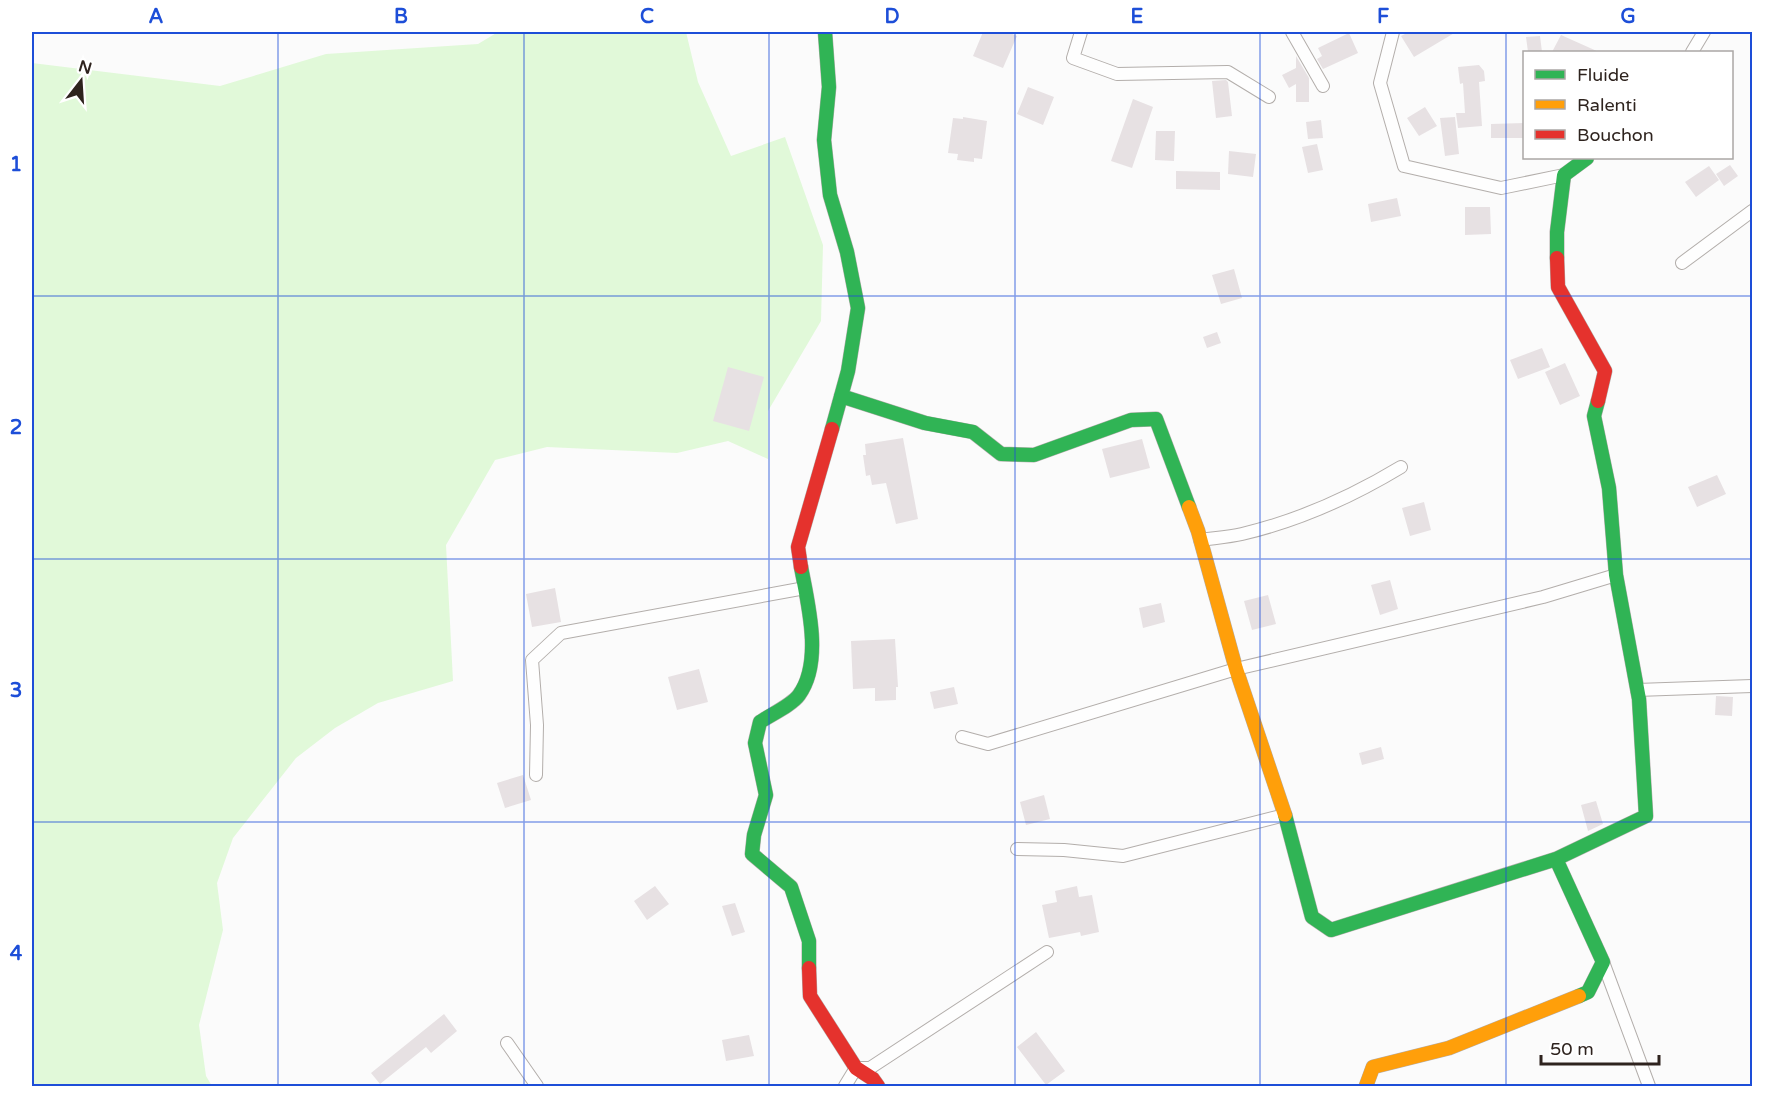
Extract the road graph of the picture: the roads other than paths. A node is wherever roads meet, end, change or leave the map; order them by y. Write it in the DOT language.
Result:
graph roads {
  1 [pos="825,32"];
  2 [pos="1081,32"];
  3 [pos="1292,32"];
  4 [pos="1393,32"];
  5 [pos="1704,32"];
  6 [pos="1693,51"];
  7 [pos="1323,86"];
  8 [pos="1269,97"];
  9 [pos="1586,159"];
  10 [pos="1563,175"];
  11 [pos="1752,211"];
  12 [pos="1682,264"];
  13 [pos="841,396"];
  14 [pos="1401,467"];
  15 [pos="1200,540"];
  16 [pos="1616,575"];
  17 [pos="805,588"];
  18 [pos="1236,669"];
  19 [pos="1752,686"];
  20 [pos="1637,690"];
  21 [pos="962,737"];
  22 [pos="536,774"];
  23 [pos="1285,815"];
  24 [pos="1017,849"];
  25 [pos="1556,859"];
  26 [pos="1047,952"];
  27 [pos="1604,962"];
  28 [pos="507,1043"];
  29 [pos="856,1068"];
  30 [pos="537,1086"];
  31 [pos="845,1086"];
  32 [pos="878,1086"];
  33 [pos="1366,1086"];
  34 [pos="1649,1086"];
  1 -- 13 [label="street"];
  2 -- 8 [label="street"];
  3 -- 7 [label="street"];
  4 -- 10 [label="street"];
  5 -- 6 [label="street"];
  9 -- 10 [label="street"];
  10 -- 16 [label="street"];
  11 -- 12 [label="street"];
  13 -- 15 [label="street"];
  13 -- 17 [label="street"];
  14 -- 15 [label="street"];
  15 -- 18 [label="street"];
  16 -- 18 [label="street"];
  16 -- 20 [label="street"];
  17 -- 22 [label="street"];
  17 -- 29 [label="street"];
  18 -- 21 [label="street"];
  18 -- 23 [label="street"];
  19 -- 20 [label="street"];
  20 -- 25 [label="street"];
  23 -- 24 [label="street"];
  23 -- 25 [label="street"];
  25 -- 27 [label="street"];
  26 -- 29 [label="street"];
  27 -- 33 [label="street"];
  27 -- 34 [label="street"];
  28 -- 30 [label="street"];
  29 -- 31 [label="street"];
  29 -- 32 [label="street"];
}
